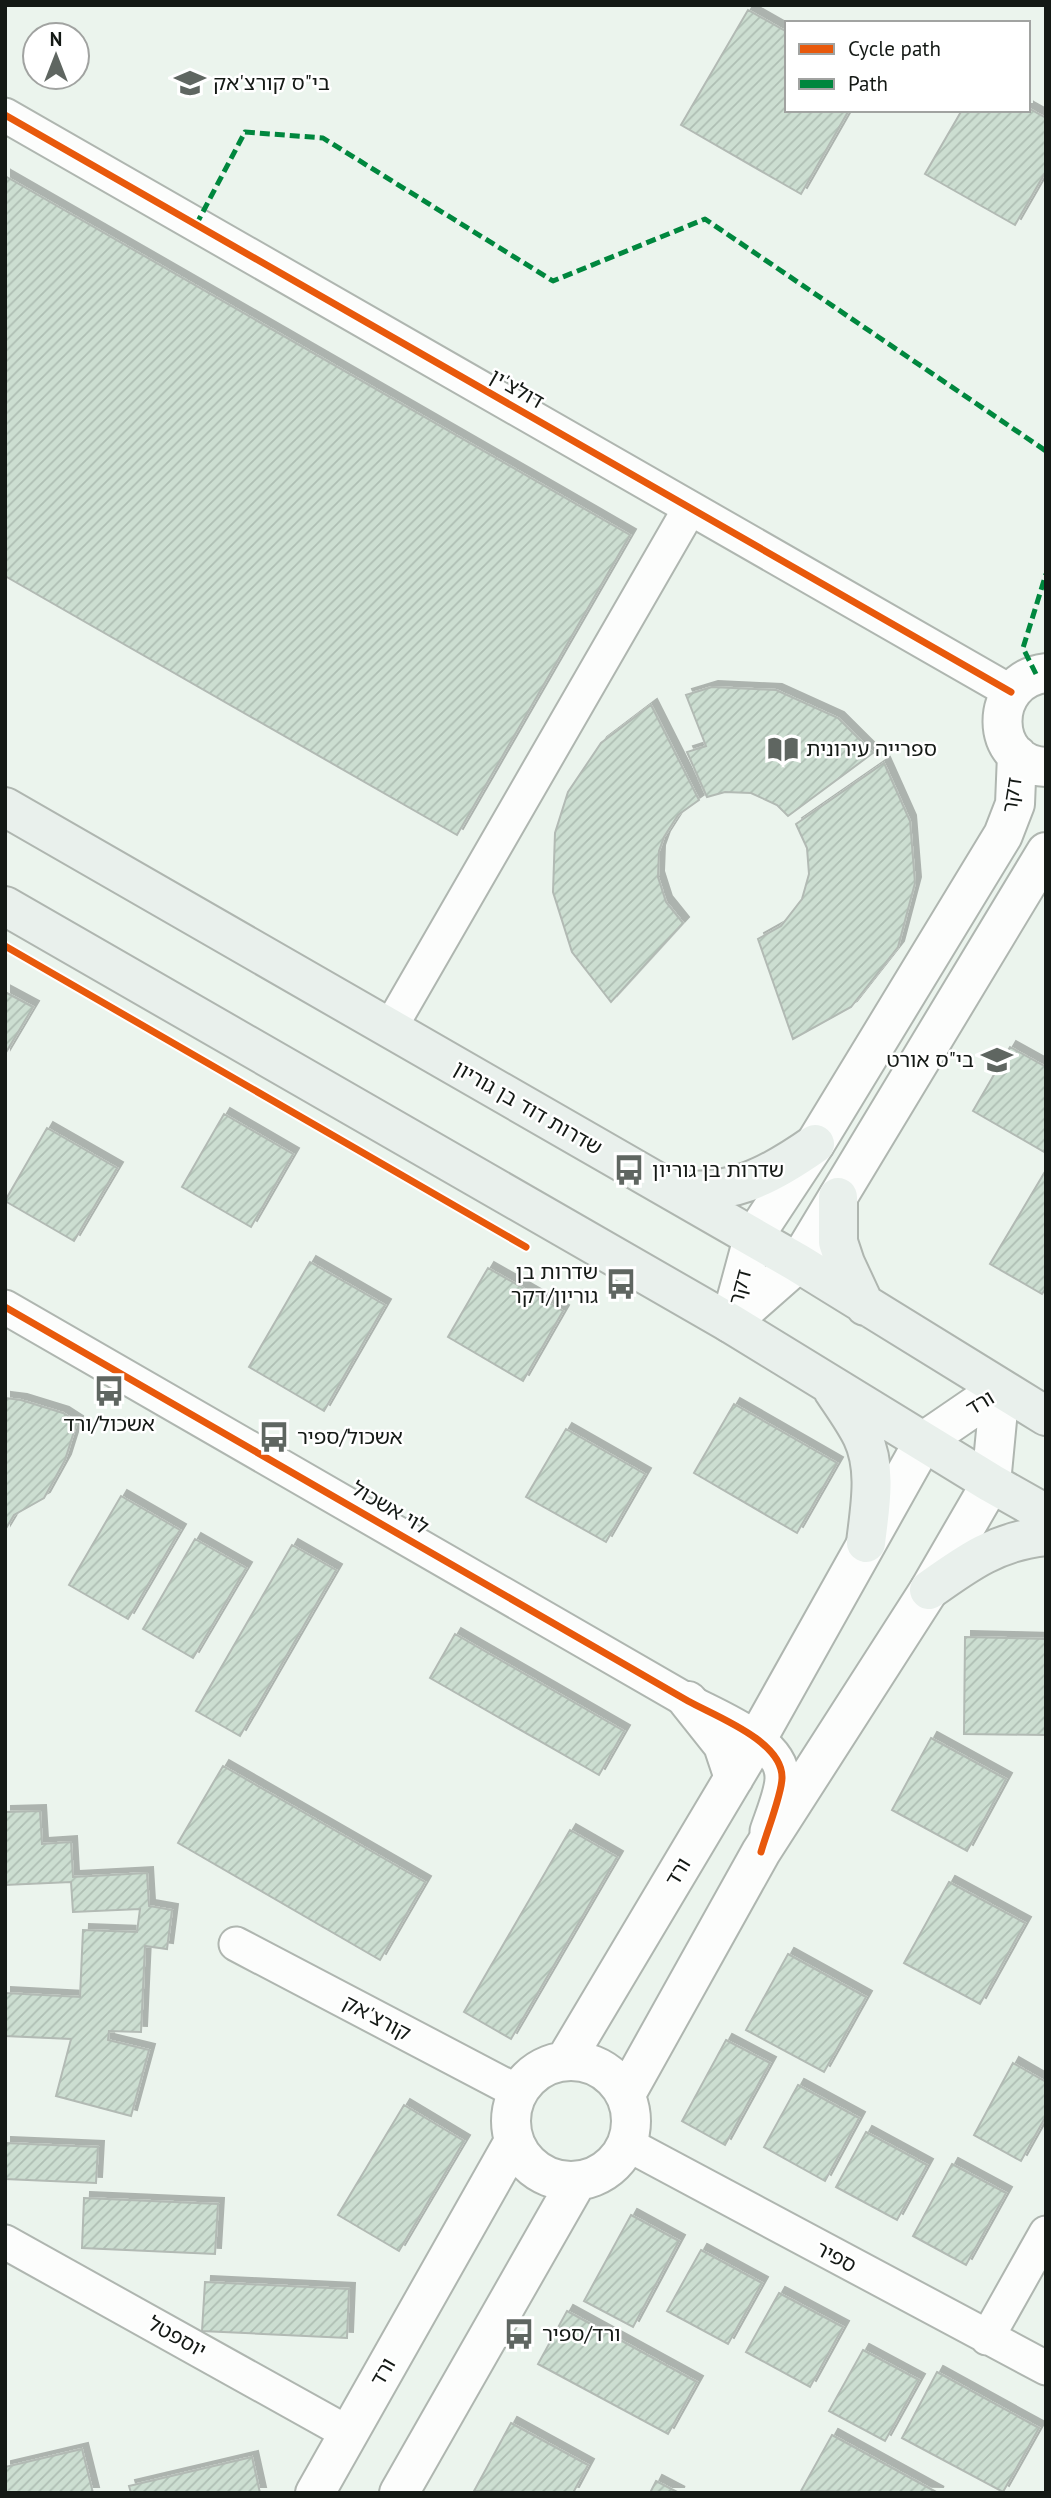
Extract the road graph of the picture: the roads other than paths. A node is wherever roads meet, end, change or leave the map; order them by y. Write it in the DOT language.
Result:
graph roads {
  1 [pos="5,116"];
  2 [pos="690,508"];
  3 [pos="1046,673"];
  4 [pos="1011,692"];
  5 [pos="1031,761"];
  6 [pos="5,807"];
  7 [pos="1046,852"];
  8 [pos="5,906"];
  9 [pos="390,1028"];
  10 [pos="815,1144"];
  11 [pos="668,1189"];
  12 [pos="838,1197"];
  13 [pos="753,1238"];
  14 [pos="798,1263"];
  15 [pos="865,1306"];
  16 [pos="5,1307"];
  17 [pos="730,1323"];
  18 [pos="830,1385"];
  19 [pos="1000,1389"];
  20 [pos="1046,1416"];
  21 [pos="924,1441"];
  22 [pos="991,1483"];
  23 [pos="1046,1514"];
  24 [pos="1046,1536"];
  25 [pos="866,1543"];
  26 [pos="929,1590"];
  27 [pos="688,1701"];
  28 [pos="757,1739"];
  29 [pos="734,1778"];
  30 [pos="761,1852"];
  31 [pos="236,1944"];
  32 [pos="565,2061"];
  33 [pos="518,2092"];
  34 [pos="626,2094"];
  35 [pos="514,2141"];
  36 [pos="627,2144"];
  37 [pos="577,2180"];
  38 [pos="1046,2233"];
  39 [pos="5,2242"];
  40 [pos="987,2338"];
  41 [pos="1046,2368"];
  42 [pos="348,2433"];
  43 [pos="315,2493"];
  44 [pos="399,2493"];
  1 -- 2 [label="street, דולצ'ין"];
  2 -- 4 [label="street, דולצ'ין"];
  2 -- 9 [label="street"];
  3 -- 4 [label="street"];
  4 -- 5 [label="street"];
  5 -- 10 [label="street, דקר"];
  6 -- 9 [label="main road, שדרות דוד בן גוריון"];
  7 -- 12 [label="street, דקר"];
  8 -- 17 [label="main road"];
  9 -- 11 [label="main road, שדרות דוד בן גוריון"];
  10 -- 11 [label="main road"];
  10 -- 13 [label="street, דקר"];
  11 -- 13 [label="main road, שדרות דוד בן גוריון"];
  12 -- 14 [label="street, דקר"];
  12 -- 15 [label="main road"];
  13 -- 14 [label="main road, שדרות דוד בן גוריון"];
  13 -- 17 [label="street, דקר"];
  14 -- 15 [label="main road, שדרות דוד בן גוריון"];
  14 -- 17 [label="street, דקר"];
  15 -- 19 [label="main road, שדרות דוד בן גוריון"];
  16 -- 27 [label="street, לוי אשכול"];
  17 -- 18 [label="main road"];
  18 -- 21 [label="main road"];
  18 -- 25 [label="main road"];
  19 -- 20 [label="main road, שדרות דוד בן גוריון"];
  19 -- 21 [label="street, ורד"];
  19 -- 22 [label="street, ורד"];
  21 -- 22 [label="main road"];
  21 -- 25 [label="street, ורד"];
  22 -- 23 [label="main road"];
  22 -- 26 [label="street, ורד"];
  24 -- 26 [label="main road"];
  25 -- 28 [label="street, ורד"];
  26 -- 30 [label="street, ורד"];
  27 -- 28 [label="street, לוי אשכול"];
  27 -- 29 [label="street"];
  28 -- 29 [label="street, ורד"];
  28 -- 30 [label="street"];
  29 -- 32 [label="street, ורד"];
  30 -- 34 [label="street, ורד"];
  31 -- 33 [label="street, קורצ'אק"];
  32 -- 33 [label="street"];
  32 -- 34 [label="street"];
  33 -- 35 [label="street"];
  34 -- 36 [label="street"];
  35 -- 37 [label="street"];
  35 -- 42 [label="street, ורד"];
  36 -- 37 [label="street"];
  36 -- 40 [label="street, ספיר"];
  37 -- 44 [label="street"];
  38 -- 40 [label="street"];
  39 -- 42 [label="street, יוספטל"];
  40 -- 41 [label="street, ספיר"];
  42 -- 43 [label="street, ורד"];
}
